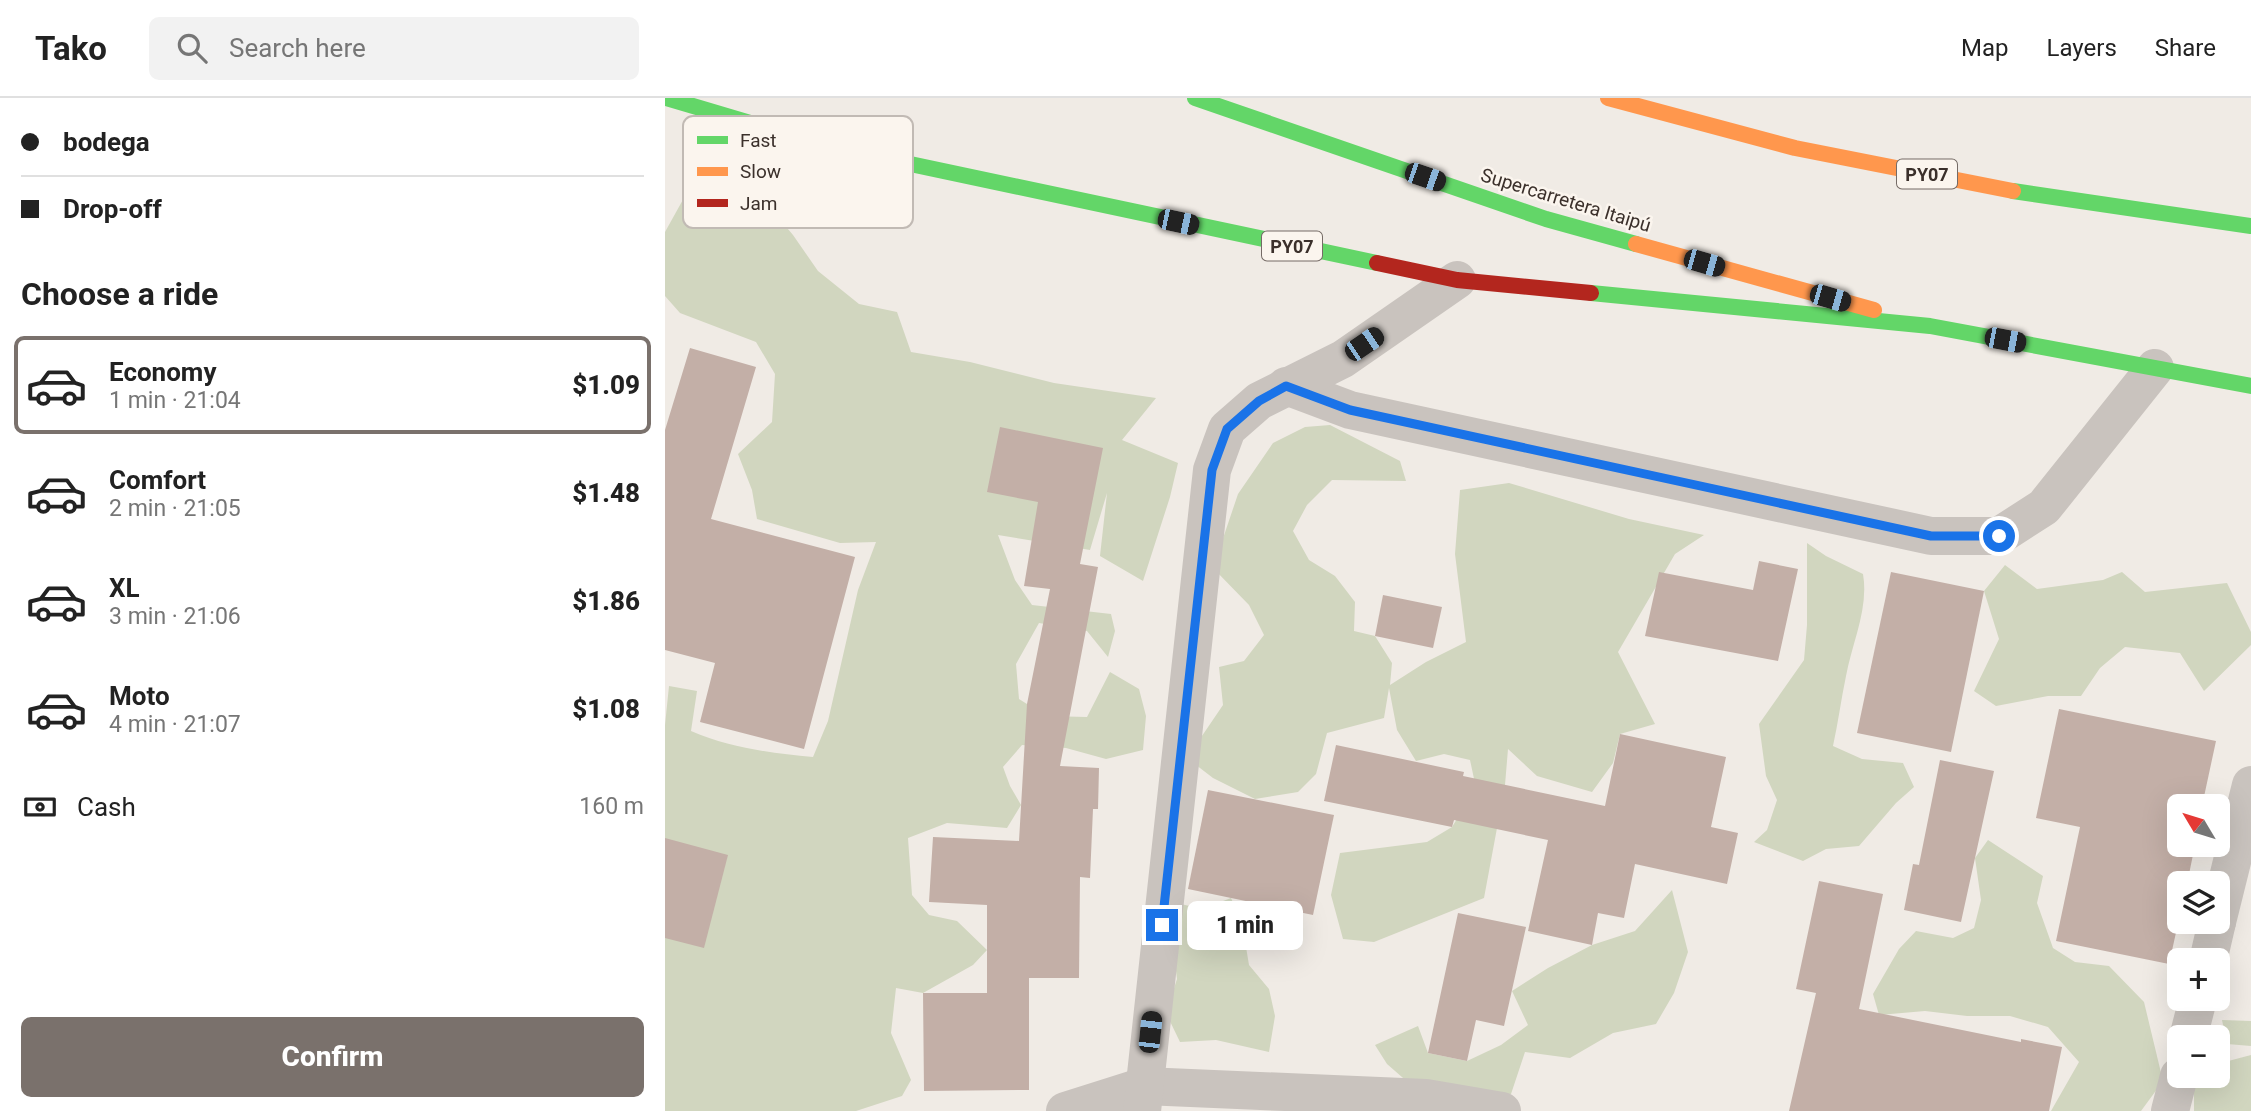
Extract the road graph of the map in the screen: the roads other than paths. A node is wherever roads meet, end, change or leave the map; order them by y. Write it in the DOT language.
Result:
graph roads {
  1 [pos="666,98"];
  2 [pos="1195,98"];
  3 [pos="1608,98"];
  4 [pos="727,116"];
  5 [pos="913,165"];
  6 [pos="2251,226"];
  7 [pos="1457,280"];
  8 [pos="1930,326"];
  9 [pos="2155,369"];
  10 [pos="1286,386"];
  11 [pos="2251,386"];
  12 [pos="2251,785"];
  13 [pos="2230,871"];
  14 [pos="2176,1088"];
  15 [pos="1143,1099"];
  16 [pos="1065,1111"];
  17 [pos="1502,1111"];
  18 [pos="2170,1111"];
  1 -- 4 [label="main road, PY07"];
  2 -- 8 [label="main road, Supercarretera Itaipú"];
  3 -- 6 [label="main road, PY07"];
  5 -- 7 [label="main road, PY07"];
  7 -- 8 [label="main road, PY07"];
  7 -- 10 [label="street"];
  8 -- 9 [label="main road, PY07"];
  9 -- 10 [label="street"];
  9 -- 11 [label="main road, PY07"];
  10 -- 15 [label="street"];
  12 -- 13 [label="street"];
  14 -- 18 [label="street"];
  15 -- 16 [label="street"];
  15 -- 17 [label="street"];
}
